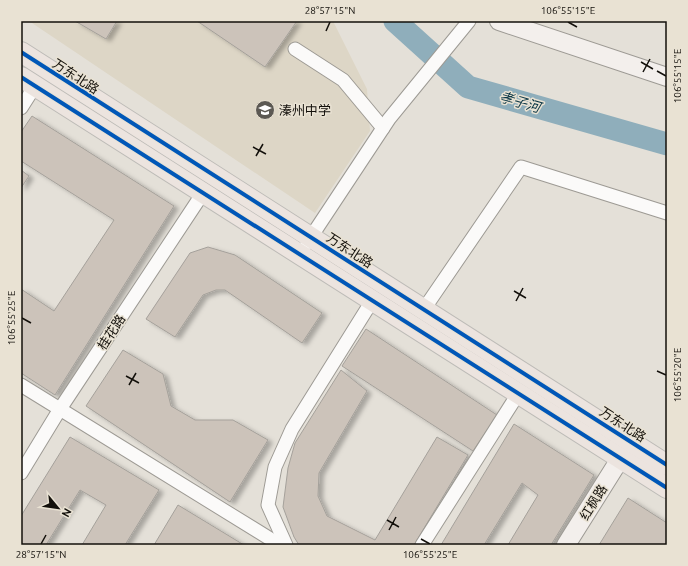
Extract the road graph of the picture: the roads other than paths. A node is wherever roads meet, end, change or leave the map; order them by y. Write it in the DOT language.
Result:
graph roads {
  1 [pos="498,21"];
  2 [pos="469,22"];
  3 [pos="295,49"];
  4 [pos="21,52"];
  5 [pos="667,77"];
  6 [pos="28,82"];
  7 [pos="21,108"];
  8 [pos="383,128"];
  9 [pos="203,193"];
  10 [pos="667,213"];
  11 [pos="310,237"];
  12 [pos="299,254"];
  13 [pos="372,301"];
  14 [pos="424,309"];
  15 [pos="21,385"];
  16 [pos="518,394"];
  17 [pos="60,409"];
  18 [pos="620,459"];
  19 [pos="667,465"];
  20 [pos="21,473"];
  21 [pos="667,488"];
  22 [pos="280,545"];
  23 [pos="286,545"];
  24 [pos="422,545"];
  25 [pos="566,545"];
  1 -- 5 [label="street"];
  2 -- 8 [label="street"];
  3 -- 8 [label="street"];
  4 -- 11 [label="main road, 万东北路"];
  6 -- 7 [label="street"];
  6 -- 9 [label="main road"];
  8 -- 11 [label="street"];
  9 -- 12 [label="main road"];
  9 -- 17 [label="street, 桂花路"];
  10 -- 14 [label="street"];
  11 -- 12 [label="street"];
  11 -- 14 [label="main road, 万东北路"];
  12 -- 13 [label="main road"];
  13 -- 16 [label="main road"];
  13 -- 23 [label="street"];
  14 -- 19 [label="main road, 万东北路"];
  15 -- 17 [label="street"];
  16 -- 18 [label="main road"];
  16 -- 24 [label="street"];
  17 -- 20 [label="street, 桂花路"];
  17 -- 22 [label="street"];
  18 -- 21 [label="main road"];
  18 -- 25 [label="street, 红枫路"];
}
